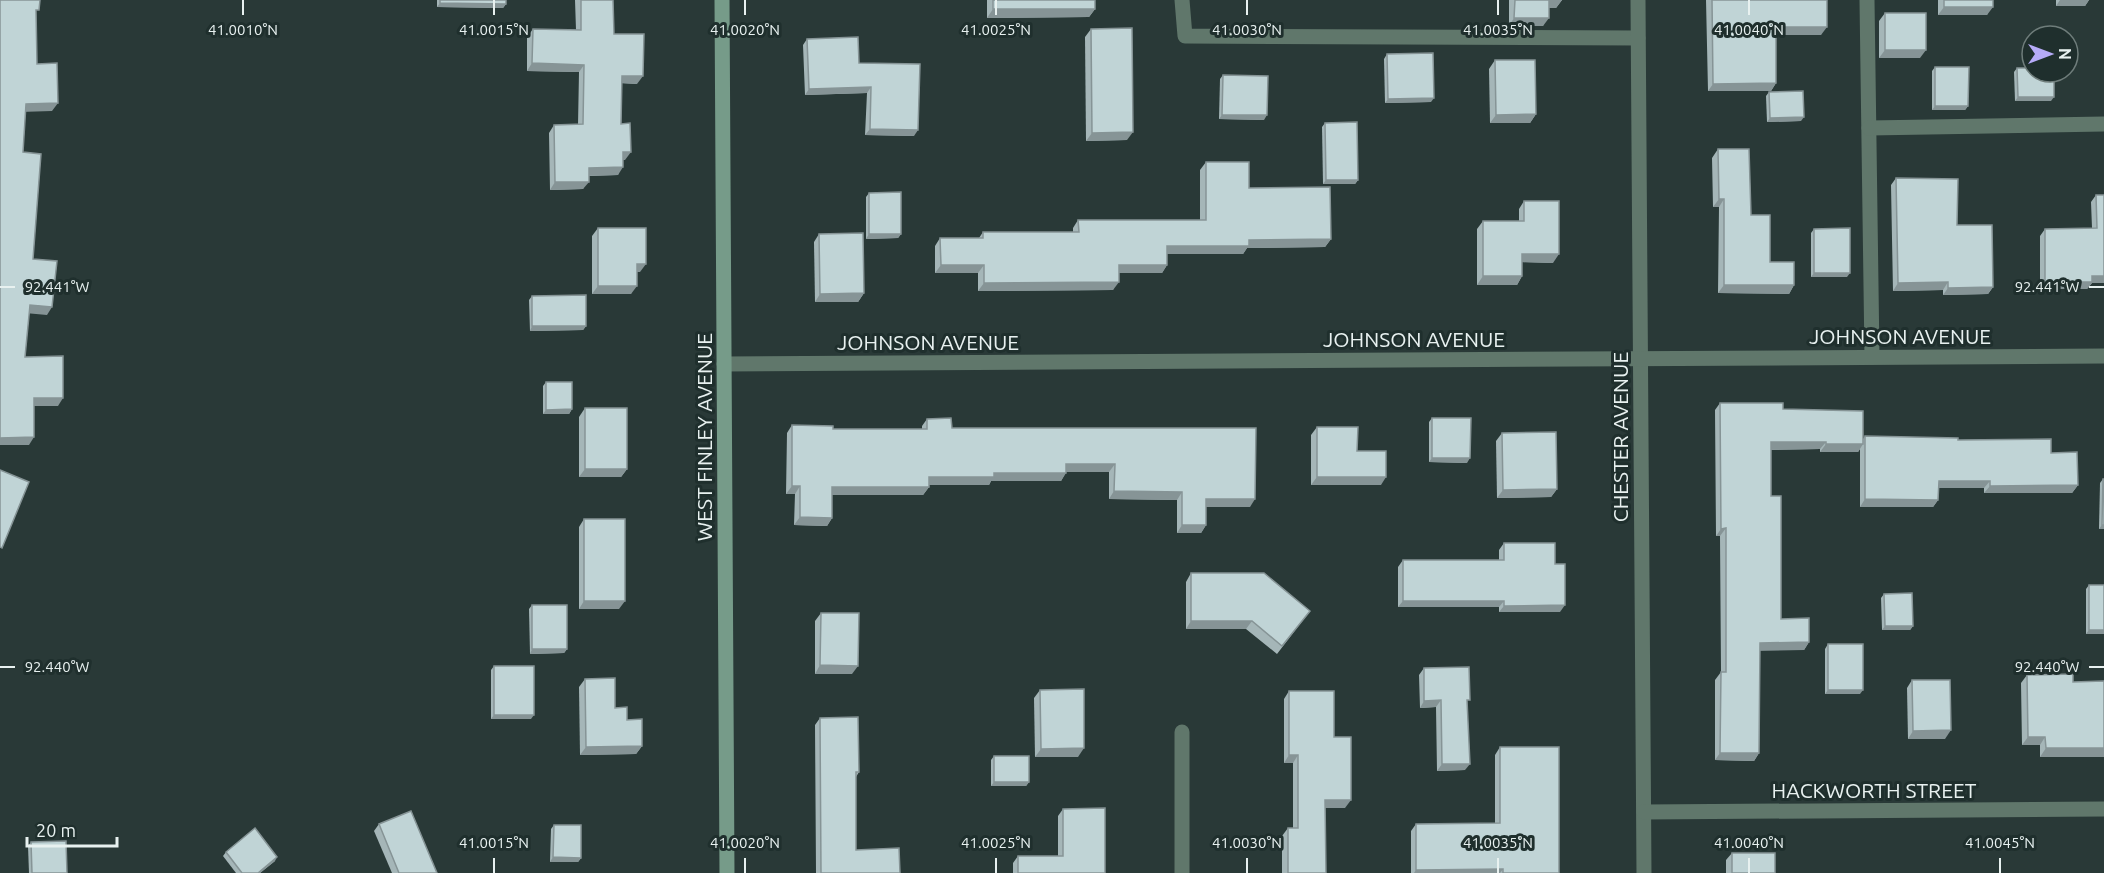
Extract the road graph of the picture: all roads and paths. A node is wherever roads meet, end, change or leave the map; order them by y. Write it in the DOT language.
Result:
graph roads {
  1 [pos="722,0"];
  2 [pos="1182,0"];
  3 [pos="1638,0"];
  4 [pos="1867,0"];
  5 [pos="1638,38"];
  6 [pos="2104,124"];
  7 [pos="1869,128"];
  8 [pos="2104,356"];
  9 [pos="1872,357"];
  10 [pos="1640,359"];
  11 [pos="724,364"];
  12 [pos="1182,732"];
  13 [pos="2104,809"];
  14 [pos="1644,812"];
  15 [pos="727,873"];
  16 [pos="1182,873"];
  17 [pos="1644,873"];
  1 -- 11 [label="main road, WEST FINLEY AVENUE"];
  2 -- 5 [label="street"];
  3 -- 5 [label="street, CHESTER AVENUE"];
  4 -- 7 [label="street"];
  5 -- 10 [label="street, CHESTER AVENUE"];
  6 -- 7 [label="street"];
  7 -- 9 [label="street"];
  8 -- 9 [label="street, JOHNSON AVENUE"];
  9 -- 10 [label="street, JOHNSON AVENUE"];
  10 -- 11 [label="street, JOHNSON AVENUE"];
  10 -- 14 [label="street, CHESTER AVENUE"];
  11 -- 15 [label="main road, WEST FINLEY AVENUE"];
  12 -- 16 [label="street"];
  13 -- 14 [label="street, HACKWORTH STREET"];
  14 -- 17 [label="street, CHESTER AVENUE"];
}
